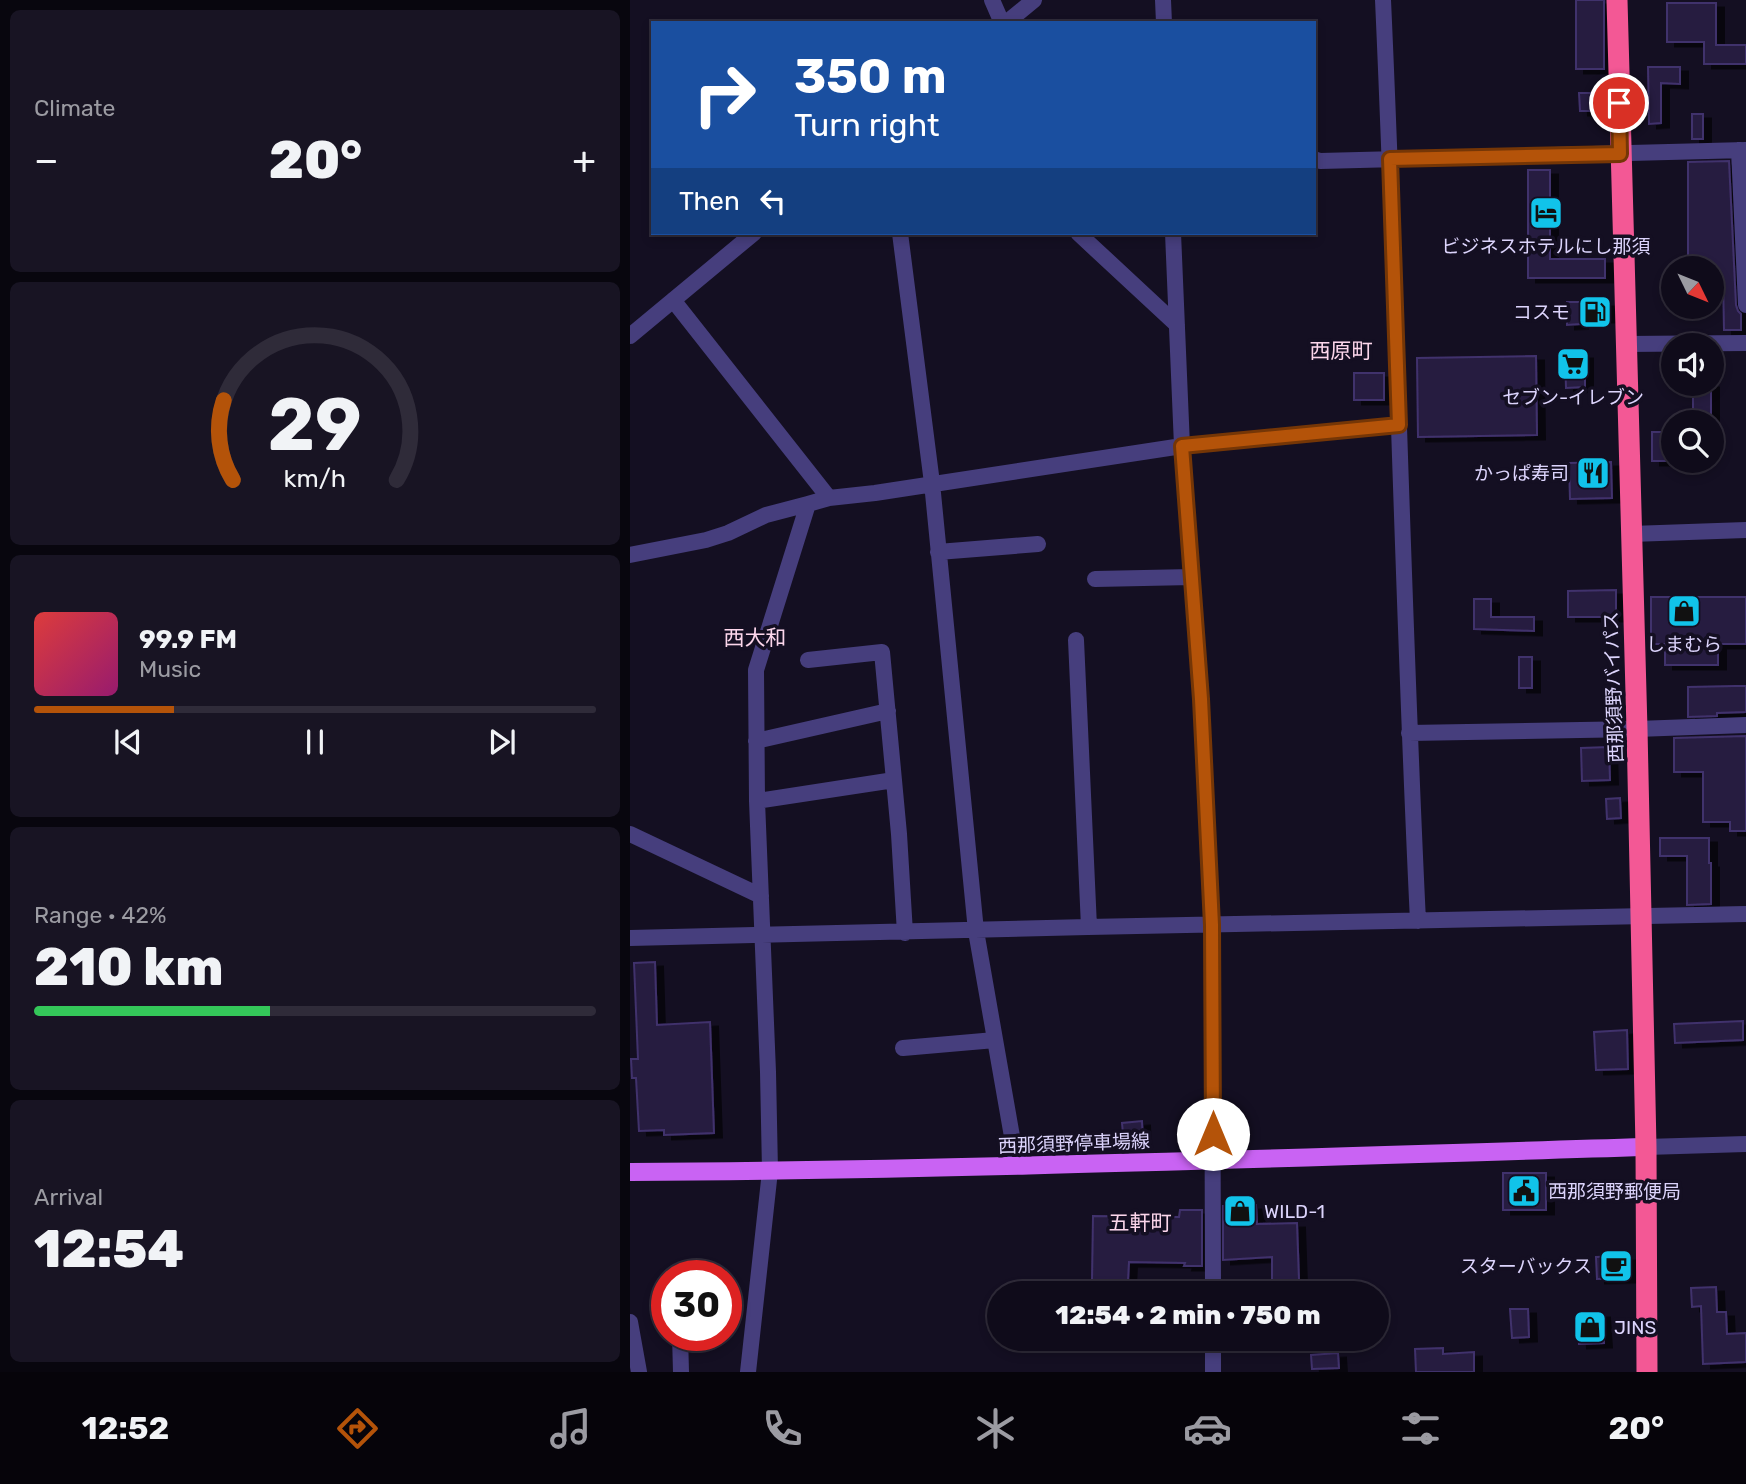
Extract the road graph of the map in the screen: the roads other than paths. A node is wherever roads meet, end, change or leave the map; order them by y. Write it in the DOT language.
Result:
graph roads {
  1 [pos="992,0"];
  2 [pos="1034,0"];
  3 [pos="1163,0"];
  4 [pos="1383,0"];
  5 [pos="1617,0"];
  6 [pos="1003,21"];
  7 [pos="1007,21"];
  8 [pos="1164,21"];
  9 [pos="1743,150"];
  10 [pos="1620,154"];
  11 [pos="1390,159"];
  12 [pos="1316,160"];
  13 [pos="752,235"];
  14 [pos="900,235"];
  15 [pos="1079,235"];
  16 [pos="1173,235"];
  17 [pos="673,300"];
  18 [pos="1746,306"];
  19 [pos="1177,325"];
  20 [pos="630,336"];
  21 [pos="1746,343"];
  22 [pos="1626,344"];
  23 [pos="1399,425"];
  24 [pos="1182,446"];
  25 [pos="932,483"];
  26 [pos="829,498"];
  27 [pos="808,504"];
  28 [pos="1746,530"];
  29 [pos="1631,534"];
  30 [pos="1038,544"];
  31 [pos="938,552"];
  32 [pos="630,555"];
  33 [pos="1192,576"];
  34 [pos="1095,579"];
  35 [pos="1076,640"];
  36 [pos="808,660"];
  37 [pos="888,711"];
  38 [pos="1746,725"];
  39 [pos="1637,729"];
  40 [pos="1409,733"];
  41 [pos="756,741"];
  42 [pos="894,780"];
  43 [pos="757,801"];
  44 [pos="630,834"];
  45 [pos="761,896"];
  46 [pos="1746,914"];
  47 [pos="1641,916"];
  48 [pos="1418,921"];
  49 [pos="1212,925"];
  50 [pos="1089,927"];
  51 [pos="976,931"];
  52 [pos="905,933"];
  53 [pos="763,936"];
  54 [pos="630,938"];
  55 [pos="995,1040"];
  56 [pos="903,1048"];
  57 [pos="1746,1144"];
  58 [pos="1646,1147"];
  59 [pos="1213,1160"];
  60 [pos="1017,1165"];
  61 [pos="770,1171"];
  62 [pos="630,1172"];
  63 [pos="1213,1281"];
  64 [pos="630,1322"];
  65 [pos="680,1351"];
  66 [pos="1213,1351"];
  67 [pos="639,1372"];
  68 [pos="681,1372"];
  69 [pos="748,1372"];
  70 [pos="1213,1372"];
  71 [pos="1647,1372"];
  1 -- 6 [label="street"];
  2 -- 7 [label="street"];
  3 -- 8 [label="street"];
  4 -- 11 [label="street"];
  5 -- 10 [label="highway, 西那須野バイパス"];
  9 -- 10 [label="street"];
  9 -- 18 [label="street"];
  10 -- 11 [label="street"];
  10 -- 22 [label="highway, 西那須野バイパス"];
  11 -- 12 [label="street"];
  11 -- 23 [label="street"];
  13 -- 17 [label="street"];
  14 -- 25 [label="street"];
  15 -- 19 [label="street"];
  16 -- 19 [label="street"];
  17 -- 20 [label="street"];
  17 -- 26 [label="street"];
  19 -- 24 [label="street"];
  21 -- 22 [label="street"];
  22 -- 29 [label="highway, 西那須野バイパス"];
  23 -- 24 [label="street"];
  23 -- 40 [label="street"];
  24 -- 25 [label="street"];
  24 -- 33 [label="street"];
  25 -- 26 [label="street"];
  25 -- 31 [label="street"];
  26 -- 27 [label="street"];
  27 -- 32 [label="street"];
  27 -- 41 [label="street"];
  28 -- 29 [label="street"];
  29 -- 39 [label="highway, 西那須野バイパス"];
  30 -- 31 [label="street"];
  31 -- 51 [label="street"];
  33 -- 34 [label="street"];
  33 -- 49 [label="street"];
  35 -- 50 [label="street"];
  36 -- 37 [label="street"];
  37 -- 41 [label="street"];
  37 -- 42 [label="street"];
  38 -- 39 [label="street"];
  39 -- 40 [label="street"];
  39 -- 47 [label="highway, 西那須野バイパス"];
  40 -- 48 [label="street"];
  41 -- 43 [label="street"];
  42 -- 43 [label="street"];
  42 -- 52 [label="street"];
  43 -- 45 [label="street"];
  44 -- 45 [label="street"];
  45 -- 53 [label="street"];
  46 -- 47 [label="street"];
  47 -- 48 [label="street"];
  47 -- 58 [label="highway, 西那須野バイパス"];
  48 -- 49 [label="street"];
  49 -- 50 [label="street"];
  49 -- 59 [label="street"];
  50 -- 51 [label="street"];
  51 -- 52 [label="street"];
  51 -- 55 [label="street"];
  52 -- 53 [label="street"];
  53 -- 54 [label="street"];
  53 -- 61 [label="street"];
  55 -- 56 [label="street"];
  55 -- 60 [label="street"];
  57 -- 58 [label="street"];
  58 -- 59 [label="main road, 西那須野停車場線"];
  58 -- 71 [label="highway, 西那須野バイパス"];
  59 -- 60 [label="main road, 西那須野停車場線"];
  59 -- 63 [label="street"];
  60 -- 61 [label="main road, 西那須野停車場線"];
  61 -- 62 [label="main road, 西那須野停車場線"];
  61 -- 69 [label="street"];
  64 -- 67 [label="street"];
  65 -- 68 [label="street"];
  66 -- 70 [label="street"];
}
